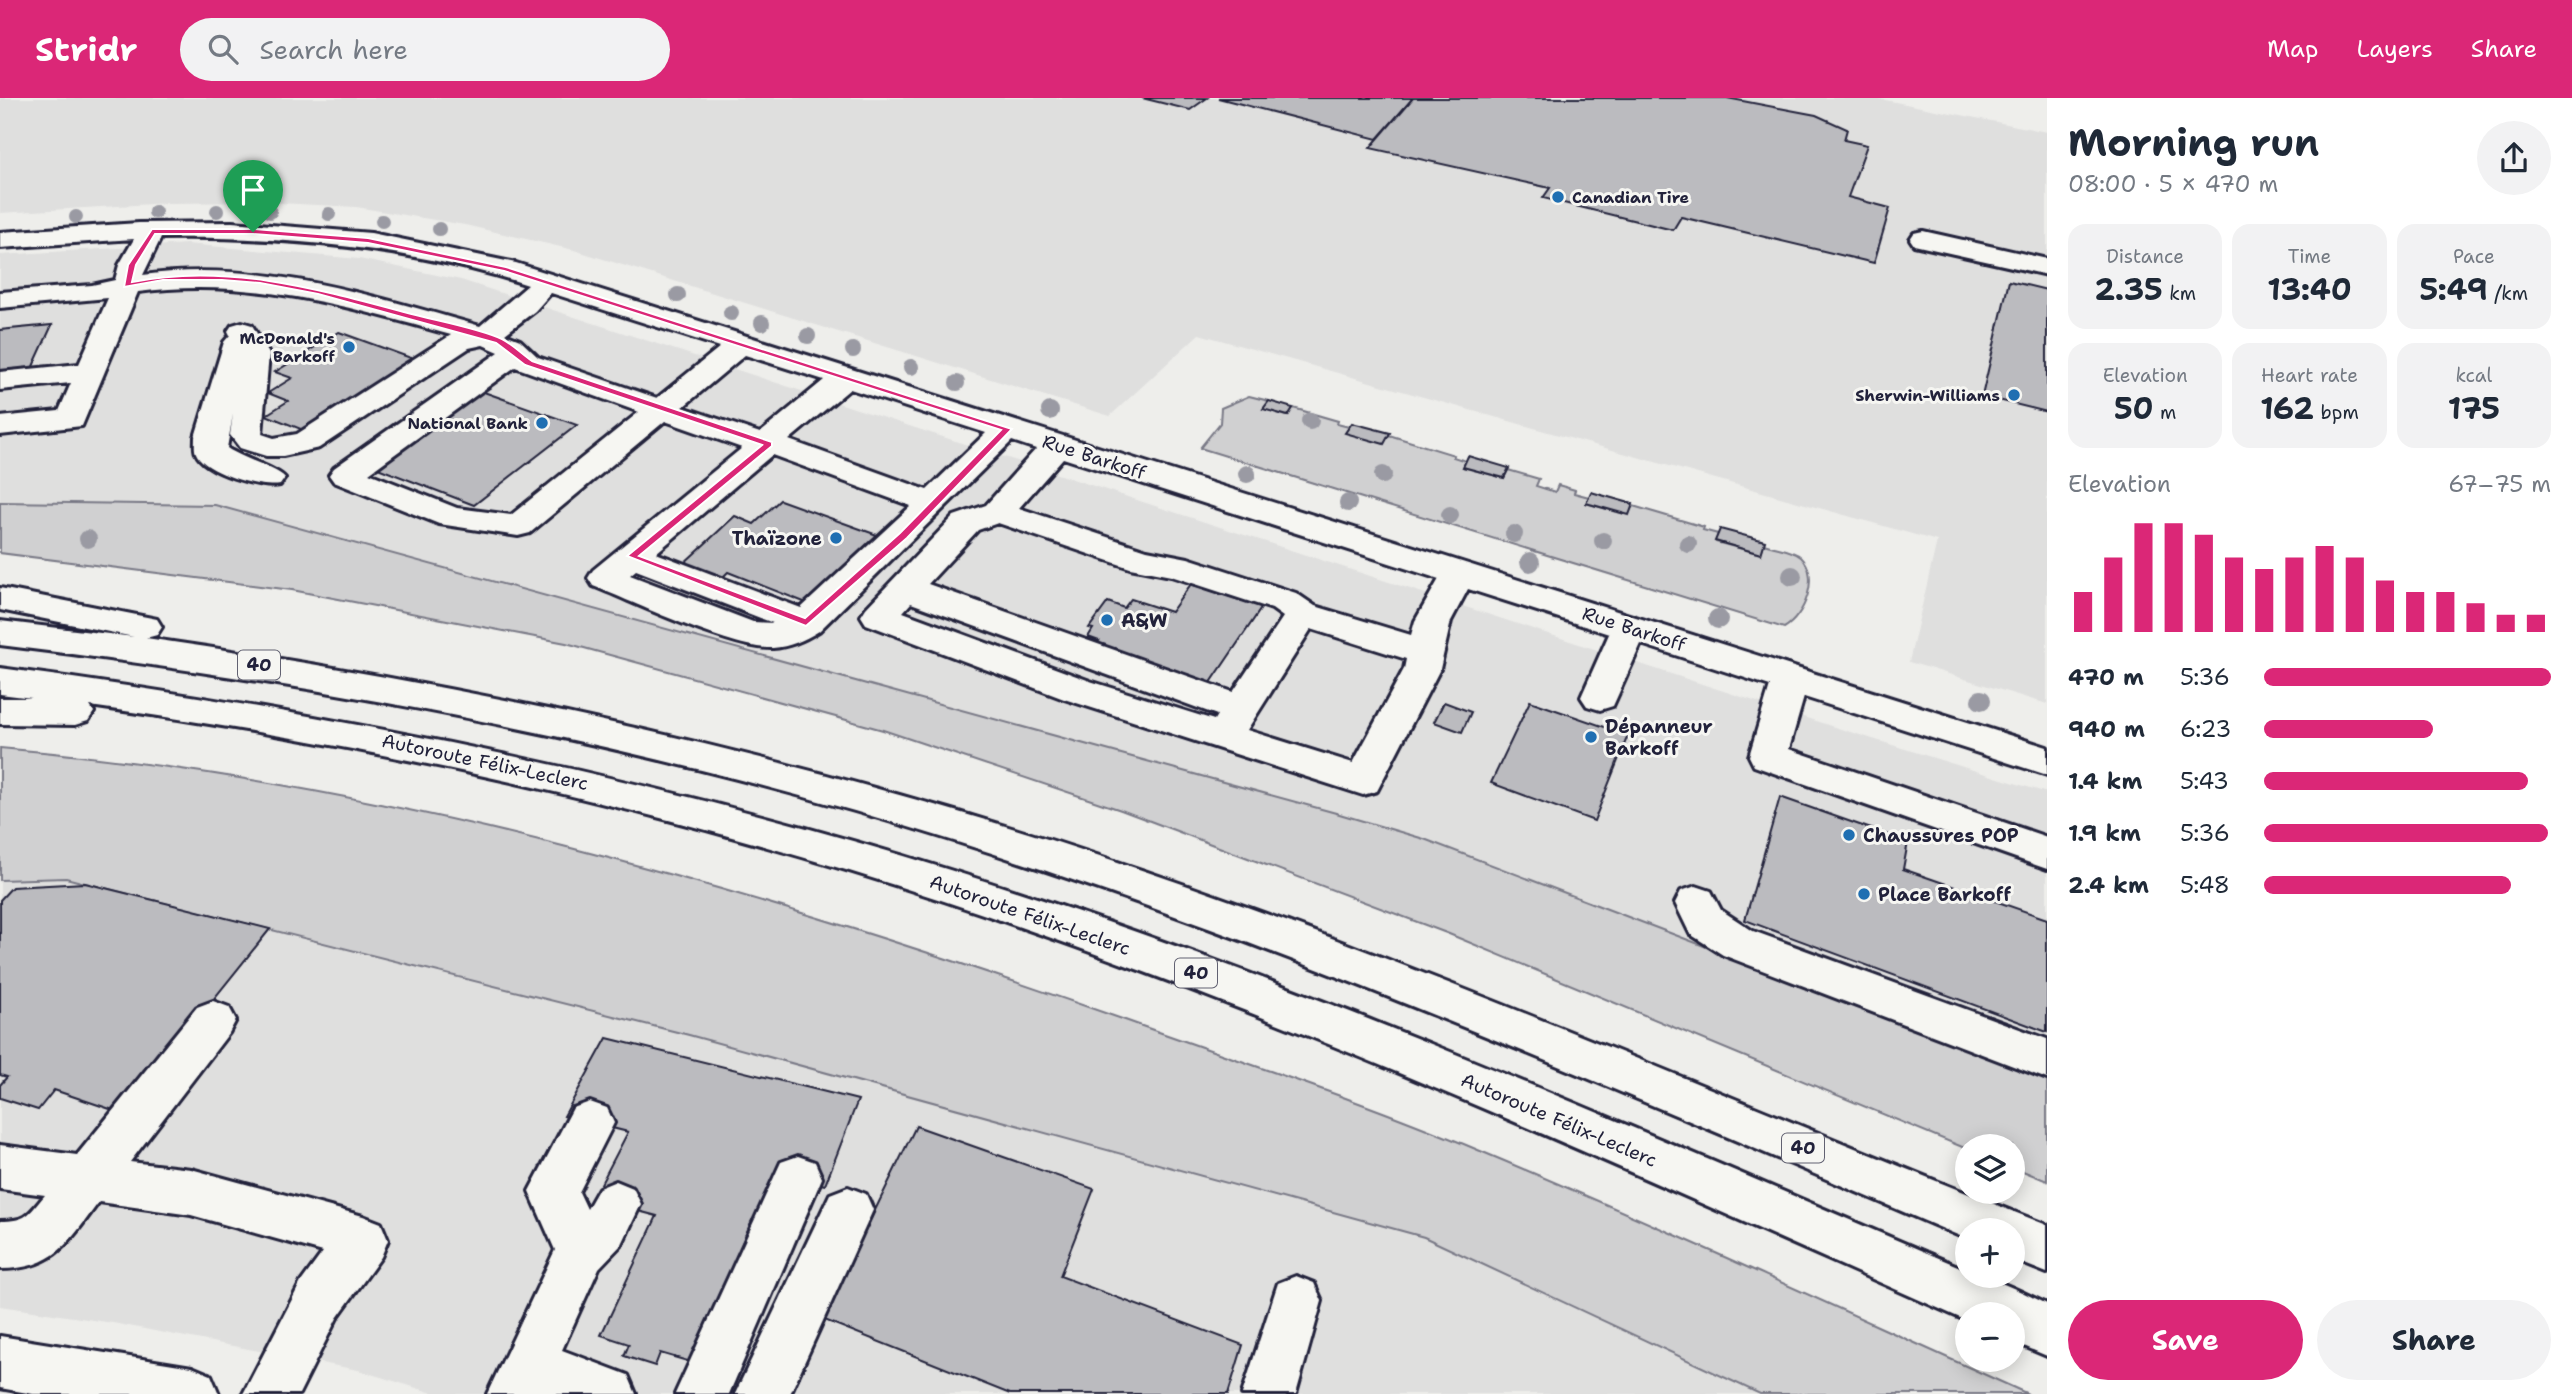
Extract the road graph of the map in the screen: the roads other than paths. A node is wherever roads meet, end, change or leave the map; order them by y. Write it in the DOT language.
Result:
graph roads {
  1 [pos="152,231"];
  2 [pos="308,235"];
  3 [pos="1923,239"];
  4 [pos="0,240"];
  5 [pos="2039,266"];
  6 [pos="260,281"];
  7 [pos="546,282"];
  8 [pos="127,285"];
  9 [pos="0,300"];
  10 [pos="242,331"];
  11 [pos="485,336"];
  12 [pos="741,344"];
  13 [pos="516,353"];
  14 [pos="92,372"];
  15 [pos="845,378"];
  16 [pos="0,381"];
  17 [pos="659,409"];
  18 [pos="71,419"];
  19 [pos="0,426"];
  20 [pos="1007,429"];
  21 [pos="768,444"];
  22 [pos="1057,445"];
  23 [pos="264,446"];
  24 [pos="0,447"];
  25 [pos="234,467"];
  26 [pos="269,478"];
  27 [pos="932,503"];
  28 [pos="999,512"];
  29 [pos="632,556"];
  30 [pos="1460,574"];
  31 [pos="0,599"];
  32 [pos="1303,614"];
  33 [pos="806,623"];
  34 [pos="1630,628"];
  35 [pos="0,633"];
  36 [pos="1425,652"];
  37 [pos="1790,679"];
  38 [pos="0,681"];
  39 [pos="1600,697"];
  40 [pos="0,711"];
  41 [pos="515,712"];
  42 [pos="257,716"];
  43 [pos="1231,723"];
  44 [pos="2047,761"];
  45 [pos="2047,853"];
  46 [pos="1696,903"];
  47 [pos="213,1020"];
  48 [pos="2047,1059"];
  49 [pos="590,1122"];
  50 [pos="0,1167"];
  51 [pos="90,1178"];
  52 [pos="798,1178"];
  53 [pos="616,1205"];
  54 [pos="848,1210"];
  55 [pos="1973,1218"];
  56 [pos="2025,1240"];
  57 [pos="0,1245"];
  58 [pos="2047,1249"];
  59 [pos="581,1251"];
  60 [pos="1296,1301"];
  61 [pos="1982,1302"];
  62 [pos="2025,1321"];
  63 [pos="2047,1330"];
  64 [pos="0,1362"];
  65 [pos="521,1379"];
  66 [pos="105,1387"];
  67 [pos="192,1394"];
  68 [pos="270,1394"];
  69 [pos="610,1394"];
  70 [pos="702,1394"];
  71 [pos="762,1394"];
  72 [pos="1269,1394"];
  1 -- 2 [label="main road, Rue Barkoff"];
  1 -- 4 [label="main road, Rue Barkoff"];
  1 -- 8 [label="main road"];
  2 -- 6 [label="main road"];
  2 -- 7 [label="main road, Rue Barkoff"];
  3 -- 5 [label="main road"];
  6 -- 8 [label="main road"];
  6 -- 10 [label="main road"];
  6 -- 11 [label="main road"];
  7 -- 11 [label="main road"];
  7 -- 12 [label="main road, Rue Barkoff"];
  8 -- 9 [label="main road"];
  8 -- 14 [label="main road"];
  10 -- 23 [label="main road"];
  10 -- 25 [label="main road"];
  11 -- 13 [label="main road"];
  11 -- 23 [label="main road"];
  12 -- 15 [label="main road, Rue Barkoff"];
  12 -- 17 [label="main road"];
  13 -- 17 [label="main road"];
  13 -- 17 [label="main road"];
  14 -- 16 [label="main road"];
  14 -- 18 [label="main road"];
  15 -- 20 [label="main road, Rue Barkoff"];
  15 -- 21 [label="main road"];
  17 -- 21 [label="main road"];
  18 -- 19 [label="main road"];
  18 -- 24 [label="main road"];
  20 -- 22 [label="main road, Rue Barkoff"];
  20 -- 27 [label="main road"];
  21 -- 27 [label="main road"];
  21 -- 29 [label="main road"];
  22 -- 28 [label="main road"];
  22 -- 30 [label="main road, Rue Barkoff"];
  23 -- 25 [label="main road"];
  25 -- 26 [label="main road"];
  27 -- 33 [label="main road"];
  28 -- 32 [label="main road"];
  28 -- 43 [label="main road"];
  29 -- 33 [label="main road"];
  29 -- 33 [label="main road"];
  30 -- 34 [label="main road, Rue Barkoff"];
  30 -- 36 [label="main road"];
  31 -- 41 [label="main road"];
  32 -- 36 [label="main road"];
  32 -- 43 [label="main road"];
  34 -- 37 [label="main road, Rue Barkoff"];
  34 -- 39 [label="main road"];
  35 -- 41 [label="main road, 40"];
  36 -- 43 [label="main road"];
  37 -- 44 [label="main road, Rue Barkoff"];
  37 -- 45 [label="main road"];
  38 -- 42 [label="main road, Autoroute Félix-Leclerc / 40"];
  40 -- 42 [label="main road"];
  41 -- 55 [label="main road, 40"];
  42 -- 61 [label="main road, Autoroute Félix-Leclerc / 40"];
  46 -- 48 [label="main road"];
  47 -- 51 [label="main road"];
  49 -- 59 [label="main road"];
  50 -- 51 [label="main road"];
  51 -- 57 [label="main road"];
  51 -- 68 [label="main road"];
  52 -- 70 [label="main road"];
  53 -- 59 [label="main road"];
  54 -- 71 [label="main road"];
  56 -- 58 [label="main road"];
  59 -- 65 [label="main road"];
  60 -- 72 [label="main road"];
  62 -- 63 [label="main road, Autoroute Félix-Leclerc / 40"];
  64 -- 66 [label="main road"];
  65 -- 69 [label="main road"];
  66 -- 67 [label="main road"];
}
